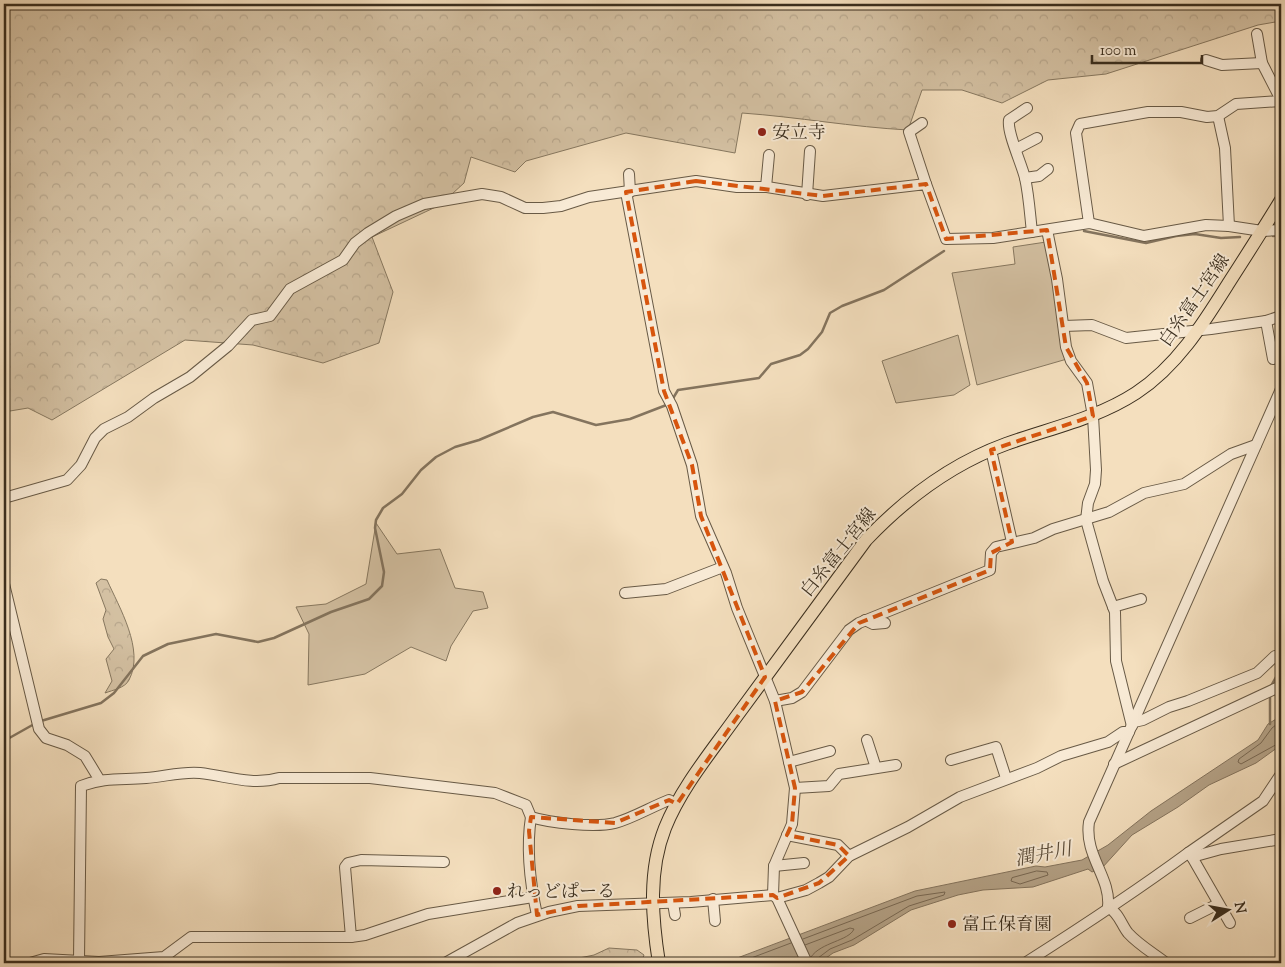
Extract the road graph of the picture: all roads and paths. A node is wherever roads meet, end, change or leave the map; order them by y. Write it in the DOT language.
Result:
graph roads {
  1 [pos="1257,34"];
  2 [pos="1206,60"];
  3 [pos="1262,64"];
  4 [pos="1281,100"];
  5 [pos="1027,108"];
  6 [pos="1218,116"];
  7 [pos="922,123"];
  8 [pos="1037,138"];
  9 [pos="1016,149"];
  10 [pos="810,151"];
  11 [pos="770,155"];
  12 [pos="1048,169"];
  13 [pos="629,174"];
  14 [pos="1025,178"];
  15 [pos="926,184"];
  16 [pos="766,187"];
  17 [pos="628,192"];
  18 [pos="807,195"];
  19 [pos="1281,200"];
  20 [pos="1089,223"];
  21 [pos="1229,226"];
  22 [pos="1047,230"];
  23 [pos="1262,230"];
  24 [pos="1281,230"];
  25 [pos="1032,232"];
  26 [pos="1281,316"];
  27 [pos="1266,321"];
  28 [pos="1064,326"];
  29 [pos="1198,331"];
  30 [pos="1273,359"];
  31 [pos="1281,389"];
  32 [pos="1092,416"];
  33 [pos="1256,444"];
  34 [pos="991,450"];
  35 [pos="4,498"];
  36 [pos="1086,520"];
  37 [pos="1012,542"];
  38 [pos="723,567"];
  39 [pos="4,584"];
  40 [pos="625,593"];
  41 [pos="1141,599"];
  42 [pos="1113,607"];
  43 [pos="865,620"];
  44 [pos="885,623"];
  45 [pos="1275,656"];
  46 [pos="765,677"];
  47 [pos="1279,687"];
  48 [pos="775,701"];
  49 [pos="1132,727"];
  50 [pos="867,740"];
  51 [pos="830,751"];
  52 [pos="950,760"];
  53 [pos="789,762"];
  54 [pos="1114,764"];
  55 [pos="896,765"];
  56 [pos="876,768"];
  57 [pos="1281,774"];
  58 [pos="1006,778"];
  59 [pos="100,779"];
  60 [pos="795,788"];
  61 [pos="677,804"];
  62 [pos="531,816"];
  63 [pos="787,835"];
  64 [pos="1281,839"];
  65 [pos="1190,855"];
  66 [pos="849,856"];
  67 [pos="444,862"];
  68 [pos="804,863"];
  69 [pos="774,866"];
  70 [pos="775,896"];
  71 [pos="533,897"];
  72 [pos="713,899"];
  73 [pos="673,903"];
  74 [pos="653,904"];
  75 [pos="1218,904"];
  76 [pos="1108,907"];
  77 [pos="537,915"];
  78 [pos="675,915"];
  79 [pos="1190,918"];
  80 [pos="715,921"];
  81 [pos="1230,923"];
  82 [pos="351,936"];
  83 [pos="79,960"];
  84 [pos="1037,960"];
  85 [pos="30,963"];
  86 [pos="446,963"];
  87 [pos="659,963"];
  88 [pos="807,963"];
  89 [pos="1025,963"];
  90 [pos="1166,963"];
  1 -- 3 [label="street"];
  2 -- 3 [label="street"];
  3 -- 4 [label="street"];
  4 -- 6 [label="street"];
  5 -- 9 [label="street"];
  6 -- 20 [label="street"];
  6 -- 21 [label="street"];
  7 -- 15 [label="street"];
  8 -- 9 [label="street"];
  9 -- 14 [label="street"];
  10 -- 18 [label="street"];
  11 -- 16 [label="street"];
  12 -- 14 [label="street"];
  13 -- 17 [label="street"];
  14 -- 25 [label="street"];
  15 -- 18 [label="street"];
  15 -- 25 [label="street"];
  16 -- 17 [label="street"];
  16 -- 18 [label="street"];
  17 -- 35 [label="street"];
  17 -- 38 [label="street"];
  19 -- 23 [label="main road, 白糸富士宮線"];
  20 -- 21 [label="street"];
  20 -- 22 [label="street"];
  21 -- 23 [label="street"];
  22 -- 25 [label="street"];
  22 -- 28 [label="street"];
  23 -- 24 [label="street"];
  23 -- 29 [label="main road, 白糸富士宮線"];
  26 -- 27 [label="street"];
  27 -- 29 [label="street"];
  27 -- 30 [label="street"];
  28 -- 29 [label="street"];
  28 -- 32 [label="street"];
  29 -- 32 [label="main road, 白糸富士宮線"];
  31 -- 33 [label="street"];
  32 -- 34 [label="main road, 白糸富士宮線"];
  32 -- 36 [label="street"];
  33 -- 36 [label="street"];
  33 -- 49 [label="street"];
  34 -- 37 [label="street"];
  34 -- 46 [label="main road, 白糸富士宮線"];
  36 -- 37 [label="street"];
  36 -- 42 [label="street"];
  37 -- 43 [label="street"];
  38 -- 40 [label="street"];
  38 -- 46 [label="street"];
  39 -- 59 [label="street"];
  41 -- 42 [label="street"];
  42 -- 49 [label="street"];
  43 -- 44 [label="street"];
  43 -- 48 [label="street"];
  45 -- 49 [label="street"];
  46 -- 48 [label="street"];
  46 -- 61 [label="main road, 白糸富士宮線"];
  47 -- 54 [label="street"];
  48 -- 53 [label="street"];
  49 -- 54 [label="street"];
  49 -- 58 [label="street"];
  50 -- 56 [label="street"];
  51 -- 53 [label="street"];
  52 -- 58 [label="street"];
  53 -- 60 [label="street"];
  54 -- 76 [label="street"];
  55 -- 56 [label="street"];
  56 -- 60 [label="street"];
  57 -- 65 [label="street"];
  58 -- 66 [label="street"];
  59 -- 62 [label="street"];
  59 -- 83 [label="street"];
  60 -- 63 [label="street"];
  61 -- 62 [label="street"];
  61 -- 74 [label="main road, 白糸富士宮線"];
  62 -- 71 [label="street"];
  63 -- 66 [label="street"];
  63 -- 69 [label="street"];
  64 -- 65 [label="street"];
  65 -- 75 [label="street"];
  65 -- 76 [label="street"];
  66 -- 70 [label="street"];
  67 -- 82 [label="street"];
  68 -- 69 [label="street"];
  69 -- 70 [label="street"];
  70 -- 72 [label="street"];
  70 -- 88 [label="street"];
  71 -- 77 [label="street"];
  71 -- 82 [label="street"];
  72 -- 73 [label="street"];
  72 -- 80 [label="street"];
  73 -- 74 [label="street"];
  73 -- 78 [label="street"];
  74 -- 77 [label="street"];
  74 -- 87 [label="main road, 白糸富士宮線"];
  75 -- 79 [label="street"];
  75 -- 81 [label="street"];
  76 -- 84 [label="street"];
  76 -- 90 [label="street"];
  77 -- 86 [label="street"];
  82 -- 83 [label="street"];
  83 -- 85 [label="street"];
  84 -- 89 [label="street"];
}
